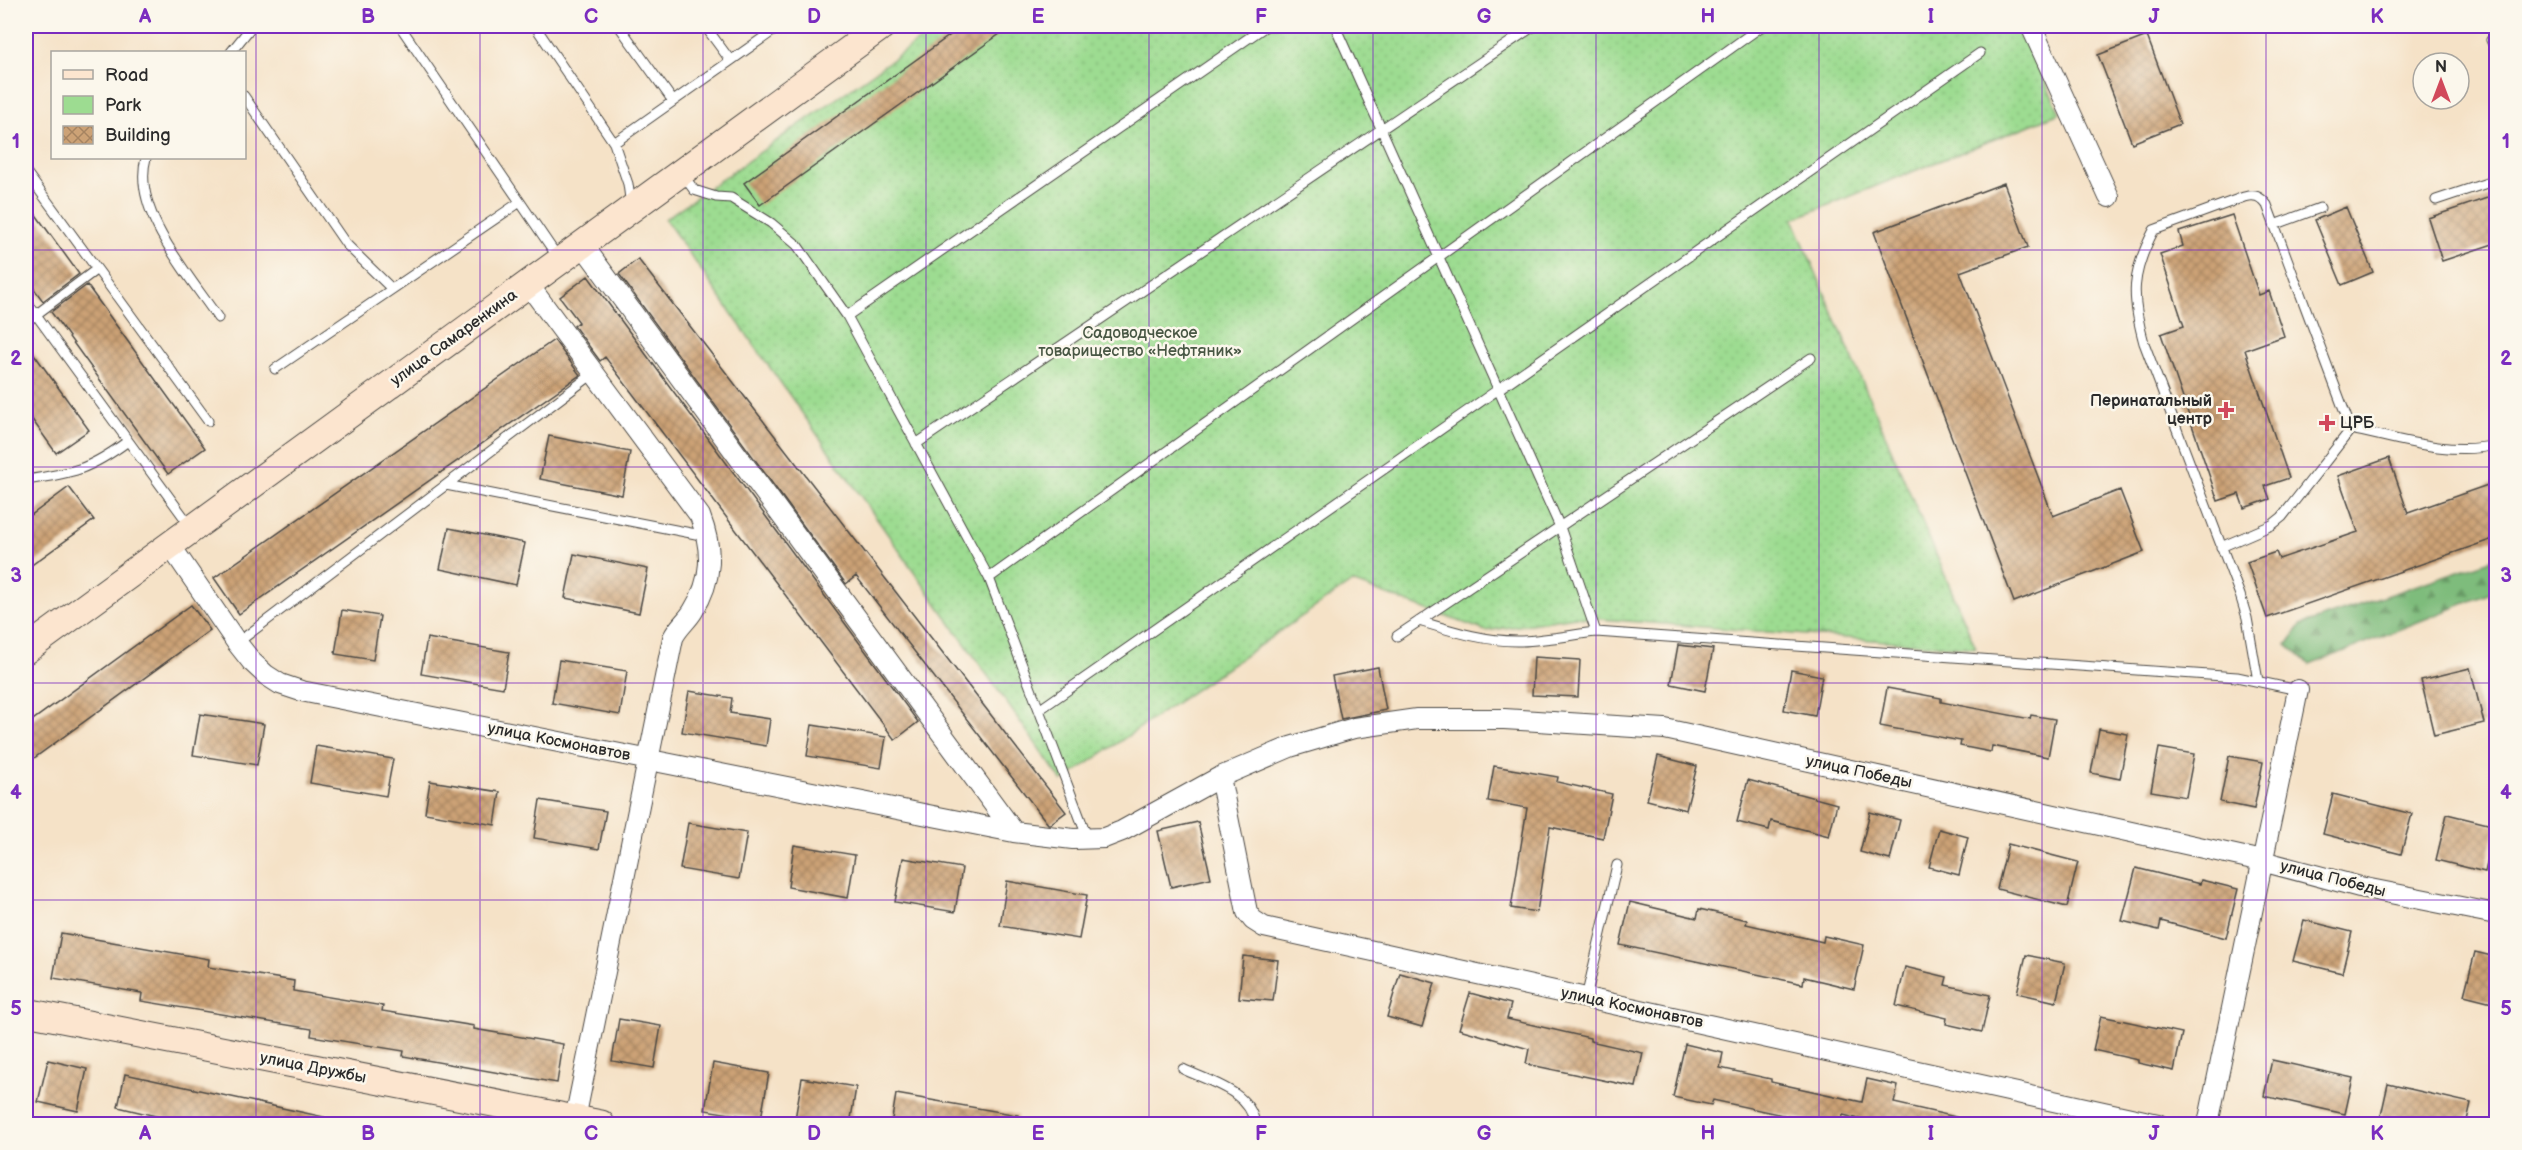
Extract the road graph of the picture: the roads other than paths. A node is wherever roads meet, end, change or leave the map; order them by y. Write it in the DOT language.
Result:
graph roads {
  1 [pos="252,26"];
  2 [pos="400,26"];
  3 [pos="535,26"];
  4 [pos="619,26"];
  5 [pos="705,26"];
  6 [pos="780,26"];
  7 [pos="882,26"];
  8 [pos="1266,26"];
  9 [pos="1335,26"];
  10 [pos="1534,26"];
  11 [pos="1762,26"];
  12 [pos="2031,26"];
  13 [pos="2491,40"];
  14 [pos="232,51"];
  15 [pos="2496,51"];
  16 [pos="1980,53"];
  17 [pos="730,60"];
  18 [pos="246,99"];
  19 [pos="673,101"];
  20 [pos="1381,129"];
  21 [pos="614,143"];
  22 [pos="146,159"];
  23 [pos="26,172"];
  24 [pos="681,172"];
  25 [pos="2496,180"];
  26 [pos="2109,197"];
  27 [pos="2436,200"];
  28 [pos="520,202"];
  29 [pos="632,208"];
  30 [pos="2320,208"];
  31 [pos="2274,225"];
  32 [pos="582,244"];
  33 [pos="1439,256"];
  34 [pos="560,260"];
  35 [pos="97,269"];
  36 [pos="528,284"];
  37 [pos="392,289"];
  38 [pos="26,301"];
  39 [pos="35,315"];
  40 [pos="847,316"];
  41 [pos="219,318"];
  42 [pos="26,322"];
  43 [pos="1811,358"];
  44 [pos="275,369"];
  45 [pos="594,373"];
  46 [pos="1497,390"];
  47 [pos="208,421"];
  48 [pos="2351,429"];
  49 [pos="128,441"];
  50 [pos="916,444"];
  51 [pos="2496,445"];
  52 [pos="26,480"];
  53 [pos="446,486"];
  54 [pos="1560,526"];
  55 [pos="192,529"];
  56 [pos="708,537"];
  57 [pos="170,545"];
  58 [pos="2222,547"];
  59 [pos="988,578"];
  60 [pos="1419,621"];
  61 [pos="1596,632"];
  62 [pos="1396,636"];
  63 [pos="237,643"];
  64 [pos="26,650"];
  65 [pos="2258,681"];
  66 [pos="2298,690"];
  67 [pos="1039,710"];
  68 [pos="649,760"];
  69 [pos="1220,777"];
  70 [pos="1014,832"];
  71 [pos="1088,840"];
  72 [pos="2262,861"];
  73 [pos="1617,865"];
  74 [pos="2496,914"];
  75 [pos="1586,998"];
  76 [pos="26,1012"];
  77 [pos="1183,1069"];
  78 [pos="584,1123"];
  79 [pos="1255,1125"];
  80 [pos="2158,1125"];
  81 [pos="2208,1125"];
  1 -- 14 [label="lane"];
  2 -- 28 [label="lane"];
  3 -- 21 [label="lane"];
  4 -- 19 [label="lane"];
  5 -- 17 [label="lane"];
  6 -- 17 [label="lane"];
  7 -- 24 [label="main road, улица Самаренкина"];
  8 -- 40 [label="lane"];
  9 -- 20 [label="lane"];
  10 -- 20 [label="lane"];
  11 -- 33 [label="lane"];
  12 -- 26 [label="street"];
  13 -- 15 [label="lane"];
  16 -- 46 [label="lane"];
  17 -- 19 [label="lane"];
  18 -- 37 [label="lane"];
  19 -- 21 [label="lane"];
  20 -- 33 [label="lane"];
  20 -- 50 [label="lane"];
  21 -- 29 [label="lane"];
  22 -- 41 [label="lane"];
  23 -- 35 [label="lane"];
  24 -- 29 [label="main road, улица Самаренкина"];
  24 -- 40 [label="lane"];
  25 -- 27 [label="lane"];
  28 -- 34 [label="lane"];
  28 -- 37 [label="lane"];
  29 -- 32 [label="main road, улица Самаренкина"];
  30 -- 31 [label="lane"];
  31 -- 48 [label="lane"];
  31 -- 58 [label="lane"];
  32 -- 34 [label="main road, улица Самаренкина"];
  32 -- 70 [label="street"];
  33 -- 46 [label="lane"];
  33 -- 59 [label="lane"];
  34 -- 36 [label="main road, улица Самаренкина"];
  35 -- 39 [label="lane"];
  35 -- 47 [label="lane"];
  36 -- 45 [label="street"];
  36 -- 55 [label="main road, улица Самаренкина"];
  37 -- 44 [label="lane"];
  38 -- 39 [label="lane"];
  39 -- 42 [label="lane"];
  39 -- 49 [label="lane"];
  40 -- 50 [label="lane"];
  43 -- 54 [label="lane"];
  45 -- 53 [label="lane"];
  45 -- 56 [label="street"];
  46 -- 54 [label="lane"];
  46 -- 67 [label="lane"];
  48 -- 51 [label="lane"];
  48 -- 58 [label="lane"];
  49 -- 52 [label="lane"];
  49 -- 55 [label="lane"];
  50 -- 59 [label="lane"];
  53 -- 56 [label="lane"];
  53 -- 63 [label="lane"];
  54 -- 60 [label="lane"];
  54 -- 61 [label="lane"];
  55 -- 57 [label="main road, улица Самаренкина"];
  56 -- 68 [label="street"];
  57 -- 63 [label="street, улица Космонавтов"];
  57 -- 64 [label="main road, улица Самаренкина"];
  58 -- 65 [label="lane"];
  59 -- 67 [label="lane"];
  60 -- 61 [label="lane"];
  60 -- 62 [label="lane"];
  61 -- 65 [label="lane"];
  63 -- 68 [label="street, улица Космонавтов"];
  65 -- 66 [label="lane"];
  66 -- 72 [label="street"];
  67 -- 71 [label="lane"];
  68 -- 70 [label="street, улица Космонавтов"];
  68 -- 78 [label="street"];
  69 -- 71 [label="street, улица Победы"];
  69 -- 72 [label="street, улица Победы"];
  69 -- 75 [label="street, улица Космонавтов"];
  70 -- 71 [label="street, улица Космонавтов"];
  72 -- 74 [label="street, улица Победы"];
  72 -- 81 [label="street"];
  73 -- 75 [label="lane"];
  75 -- 80 [label="street, улица Космонавтов"];
  76 -- 78 [label="main road, улица Дружбы"];
  77 -- 79 [label="lane"];
}
